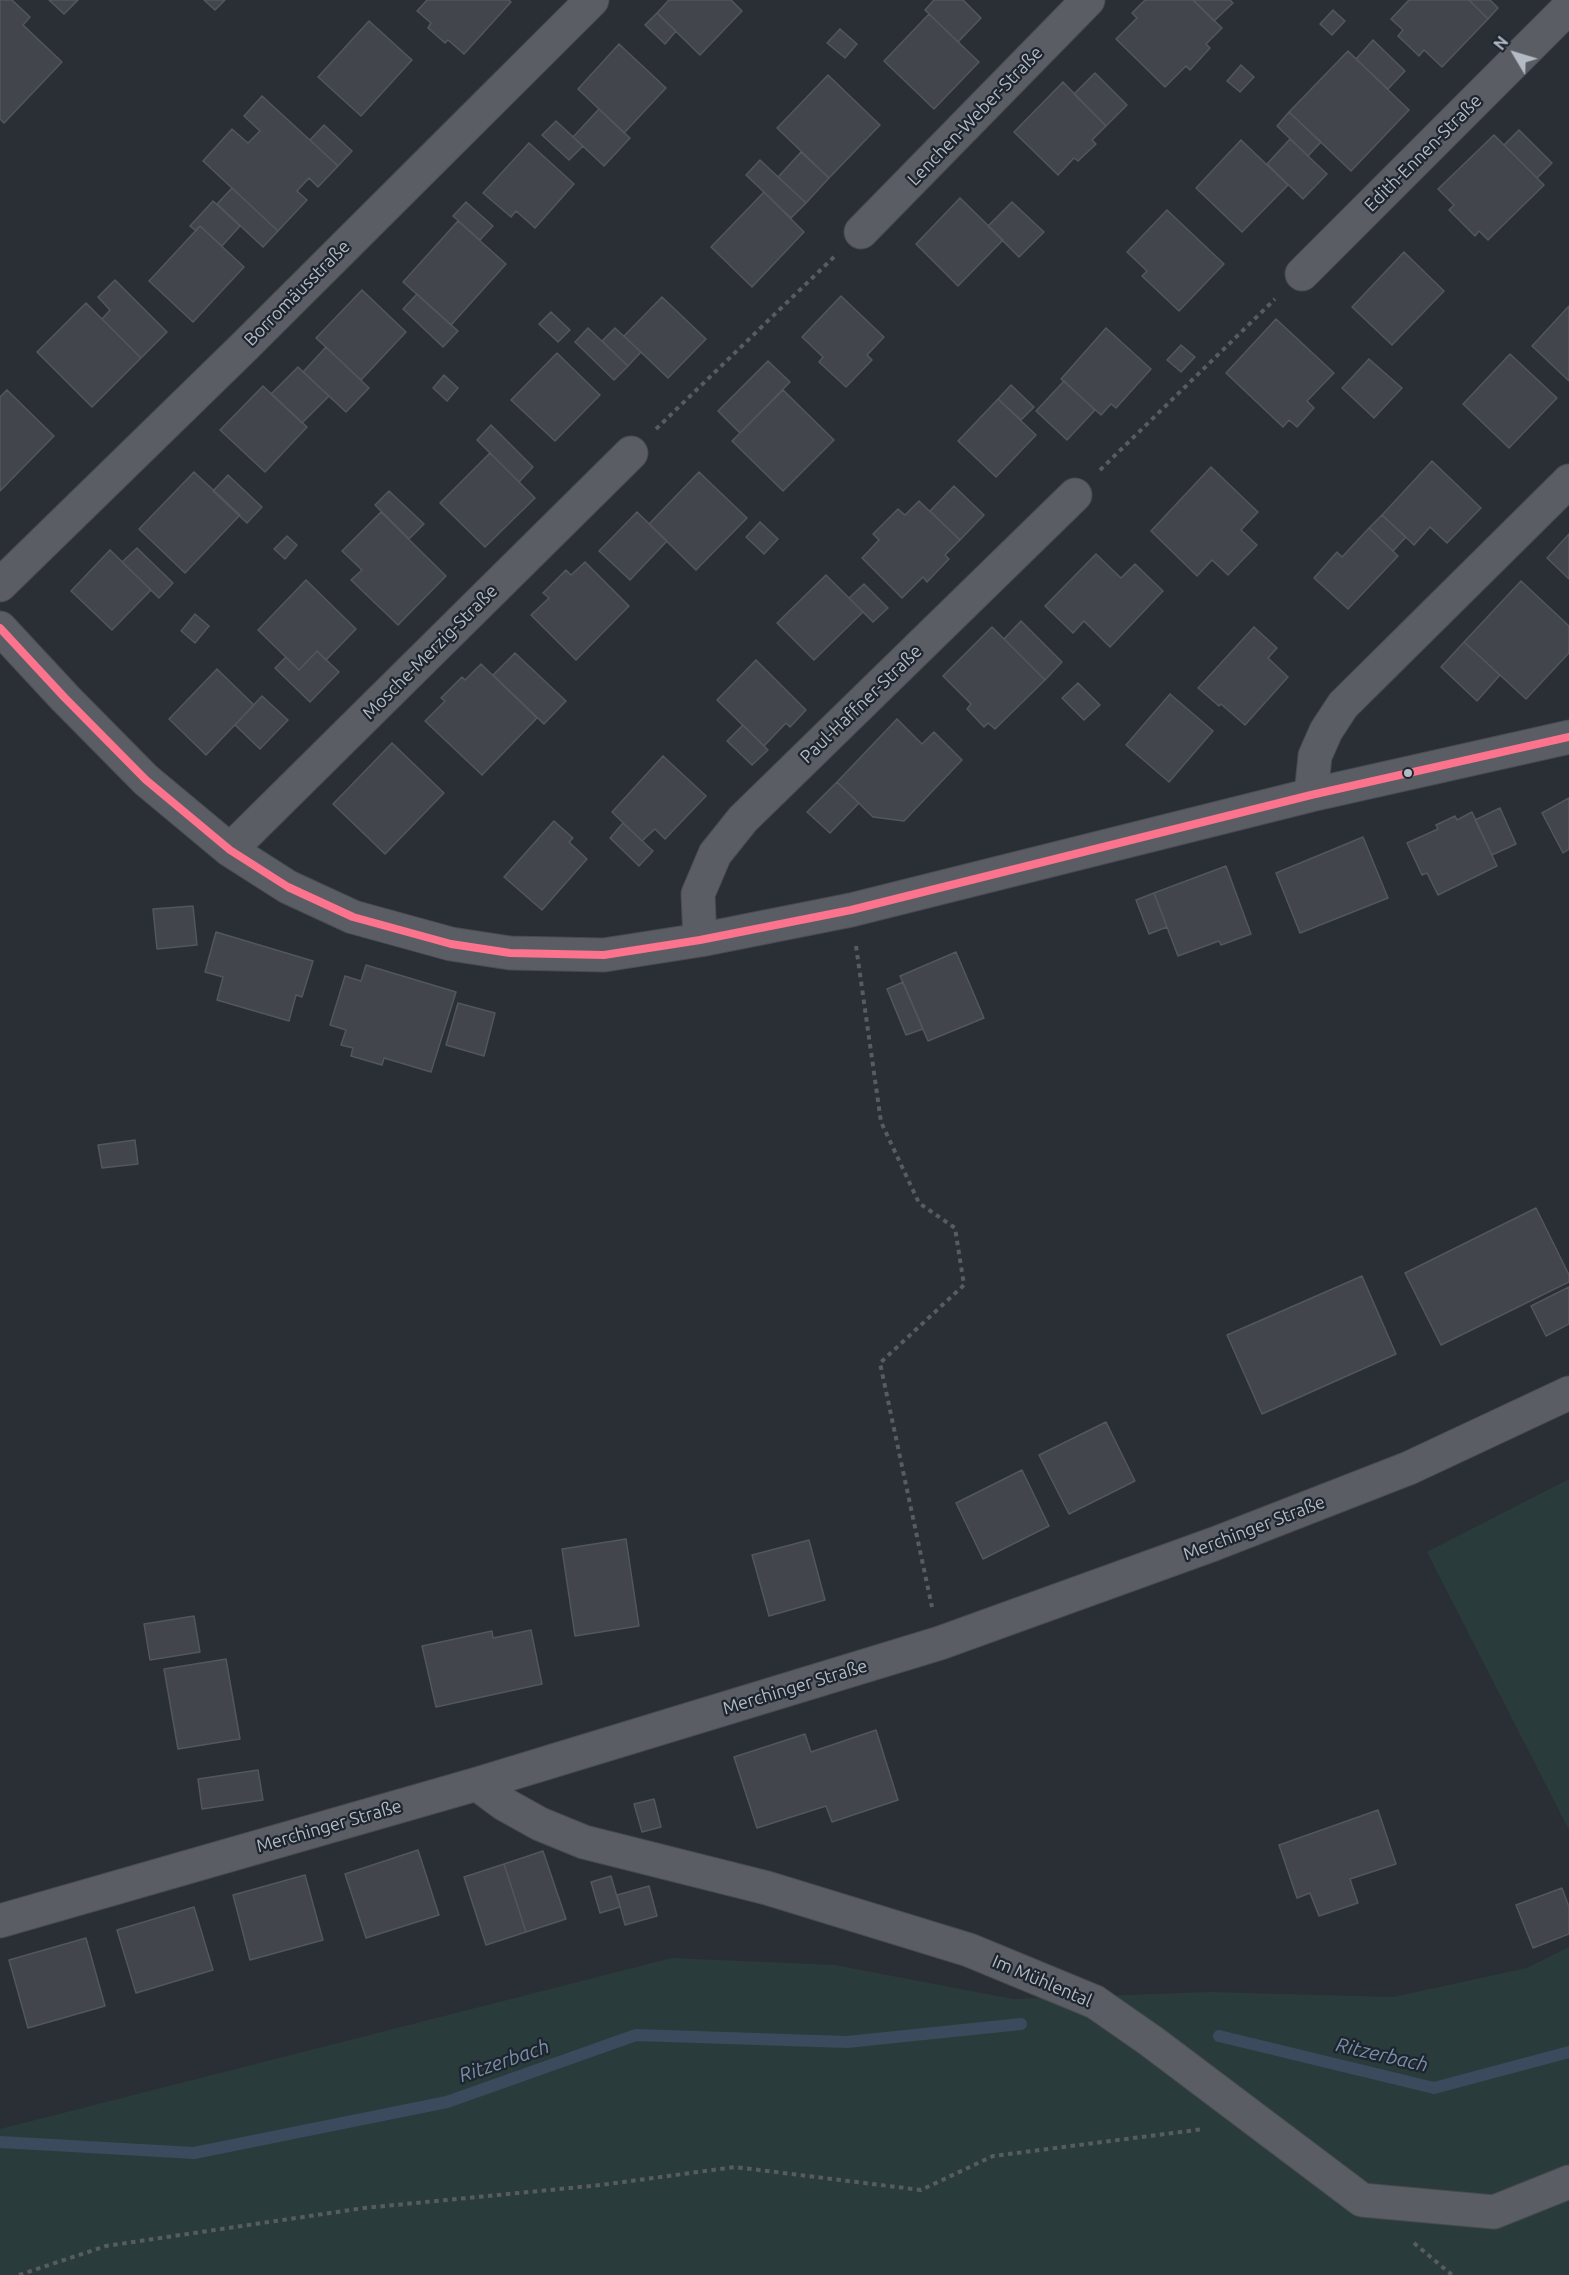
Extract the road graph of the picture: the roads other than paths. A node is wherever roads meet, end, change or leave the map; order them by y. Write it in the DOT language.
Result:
graph roads {
  1 [pos="592,0"];
  2 [pos="1088,0"];
  3 [pos="1569,7"];
  4 [pos="861,232"];
  5 [pos="1302,274"];
  6 [pos="631,453"];
  7 [pos="1569,481"];
  8 [pos="1075,495"];
  9 [pos="0,585"];
  10 [pos="0,628"];
  11 [pos="1569,737"];
  12 [pos="1311,795"];
  13 [pos="230,850"];
  14 [pos="700,940"];
  15 [pos="1569,1393"];
  16 [pos="477,1784"];
  17 [pos="0,1921"];
  18 [pos="1569,2182"];
  1 -- 9 [label="street, Borromäusstraße"];
  2 -- 4 [label="street, Lenchen-Weber-Straße"];
  3 -- 5 [label="street, Edith-Ennen-Straße"];
  6 -- 13 [label="street, Mosche-Merzig-Straße"];
  7 -- 12 [label="street"];
  8 -- 14 [label="street, Paul-Haffner-Straße"];
  10 -- 13 [label="street"];
  11 -- 12 [label="street"];
  12 -- 14 [label="street"];
  13 -- 14 [label="street"];
  15 -- 16 [label="street, Merchinger Straße"];
  16 -- 17 [label="street, Merchinger Straße"];
  16 -- 18 [label="street, Im Mühlental"];
}
